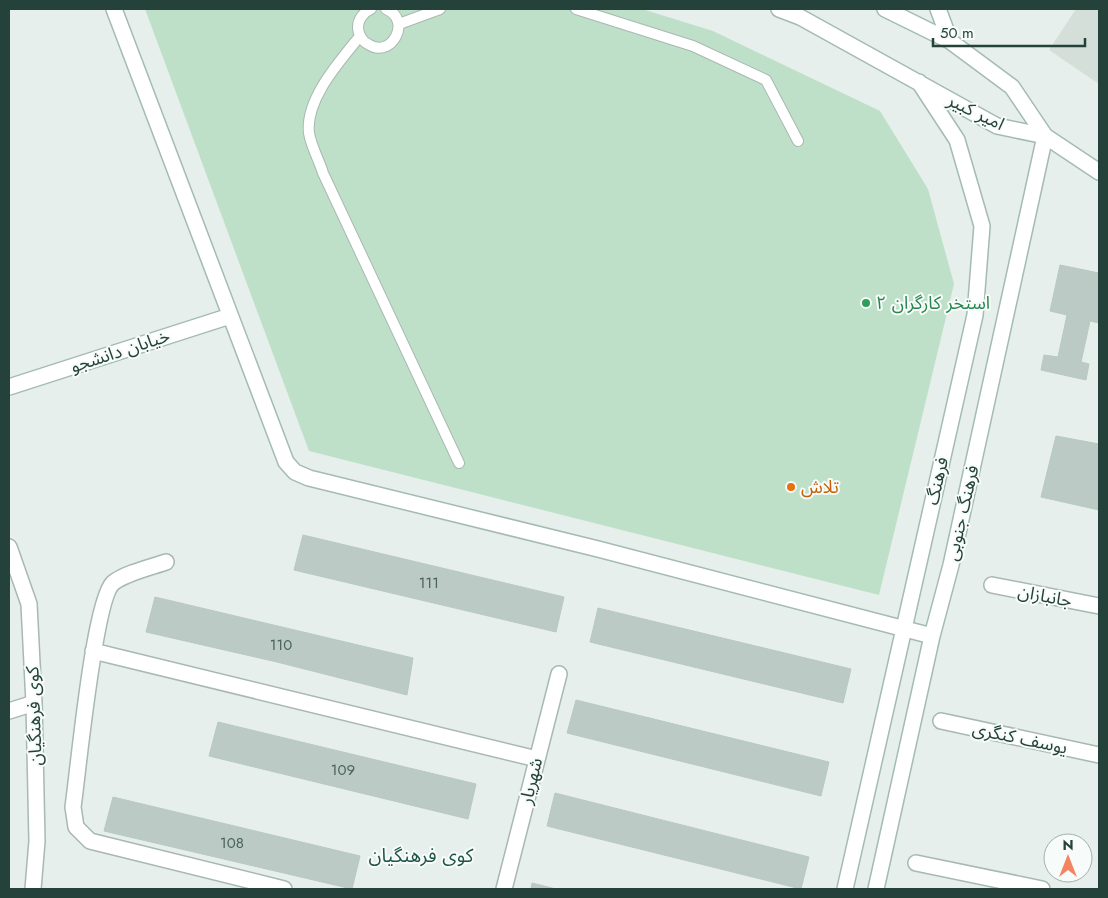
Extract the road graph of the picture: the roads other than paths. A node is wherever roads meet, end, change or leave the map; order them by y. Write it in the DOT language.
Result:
graph roads {
  1 [pos="114,9"];
  2 [pos="386,9"];
  3 [pos="440,9"];
  4 [pos="576,9"];
  5 [pos="779,9"];
  6 [pos="885,9"];
  7 [pos="938,9"];
  8 [pos="366,11"];
  9 [pos="802,13"];
  10 [pos="399,24"];
  11 [pos="360,36"];
  12 [pos="950,41"];
  13 [pos="919,82"];
  14 [pos="1045,136"];
  15 [pos="798,141"];
  16 [pos="1099,172"];
  17 [pos="230,316"];
  18 [pos="9,387"];
  19 [pos="459,463"];
  20 [pos="9,547"];
  21 [pos="166,562"];
  22 [pos="992,585"];
  23 [pos="1099,606"];
  24 [pos="903,629"];
  25 [pos="932,636"];
  26 [pos="93,651"];
  27 [pos="559,674"];
  28 [pos="34,703"];
  29 [pos="9,711"];
  30 [pos="941,721"];
  31 [pos="1099,755"];
  32 [pos="537,759"];
  33 [pos="916,863"];
  34 [pos="33,889"];
  35 [pos="284,889"];
  36 [pos="504,889"];
  37 [pos="845,889"];
  38 [pos="876,889"];
  39 [pos="1042,889"];
  1 -- 17 [label="street"];
  2 -- 10 [label="lane"];
  3 -- 10 [label="lane"];
  4 -- 15 [label="lane"];
  5 -- 9 [label="street, امیر کبیر"];
  6 -- 12 [label="street, امیر کبیر"];
  7 -- 12 [label="street"];
  8 -- 11 [label="lane"];
  9 -- 13 [label="street, امیر کبیر"];
  10 -- 11 [label="lane"];
  11 -- 19 [label="lane"];
  12 -- 14 [label="street, امیر کبیر"];
  13 -- 14 [label="street, امیر کبیر"];
  13 -- 24 [label="street, فرهنگ"];
  14 -- 16 [label="street"];
  14 -- 25 [label="street, فرهنگ جنوبی"];
  17 -- 18 [label="street, خیابان دانشجو"];
  17 -- 24 [label="street"];
  20 -- 28 [label="street, کوی فرهنگیان"];
  21 -- 26 [label="street"];
  22 -- 23 [label="street, جانبازان"];
  24 -- 25 [label="street"];
  24 -- 37 [label="street, فرهنگ"];
  25 -- 38 [label="street, فرهنگ جنوبی"];
  26 -- 32 [label="street"];
  26 -- 35 [label="street"];
  27 -- 32 [label="street, شهریار"];
  28 -- 29 [label="street"];
  28 -- 34 [label="street, کوی فرهنگیان"];
  30 -- 31 [label="street, یوسف کنگری"];
  32 -- 36 [label="street, شهریار"];
  33 -- 39 [label="street"];
}
